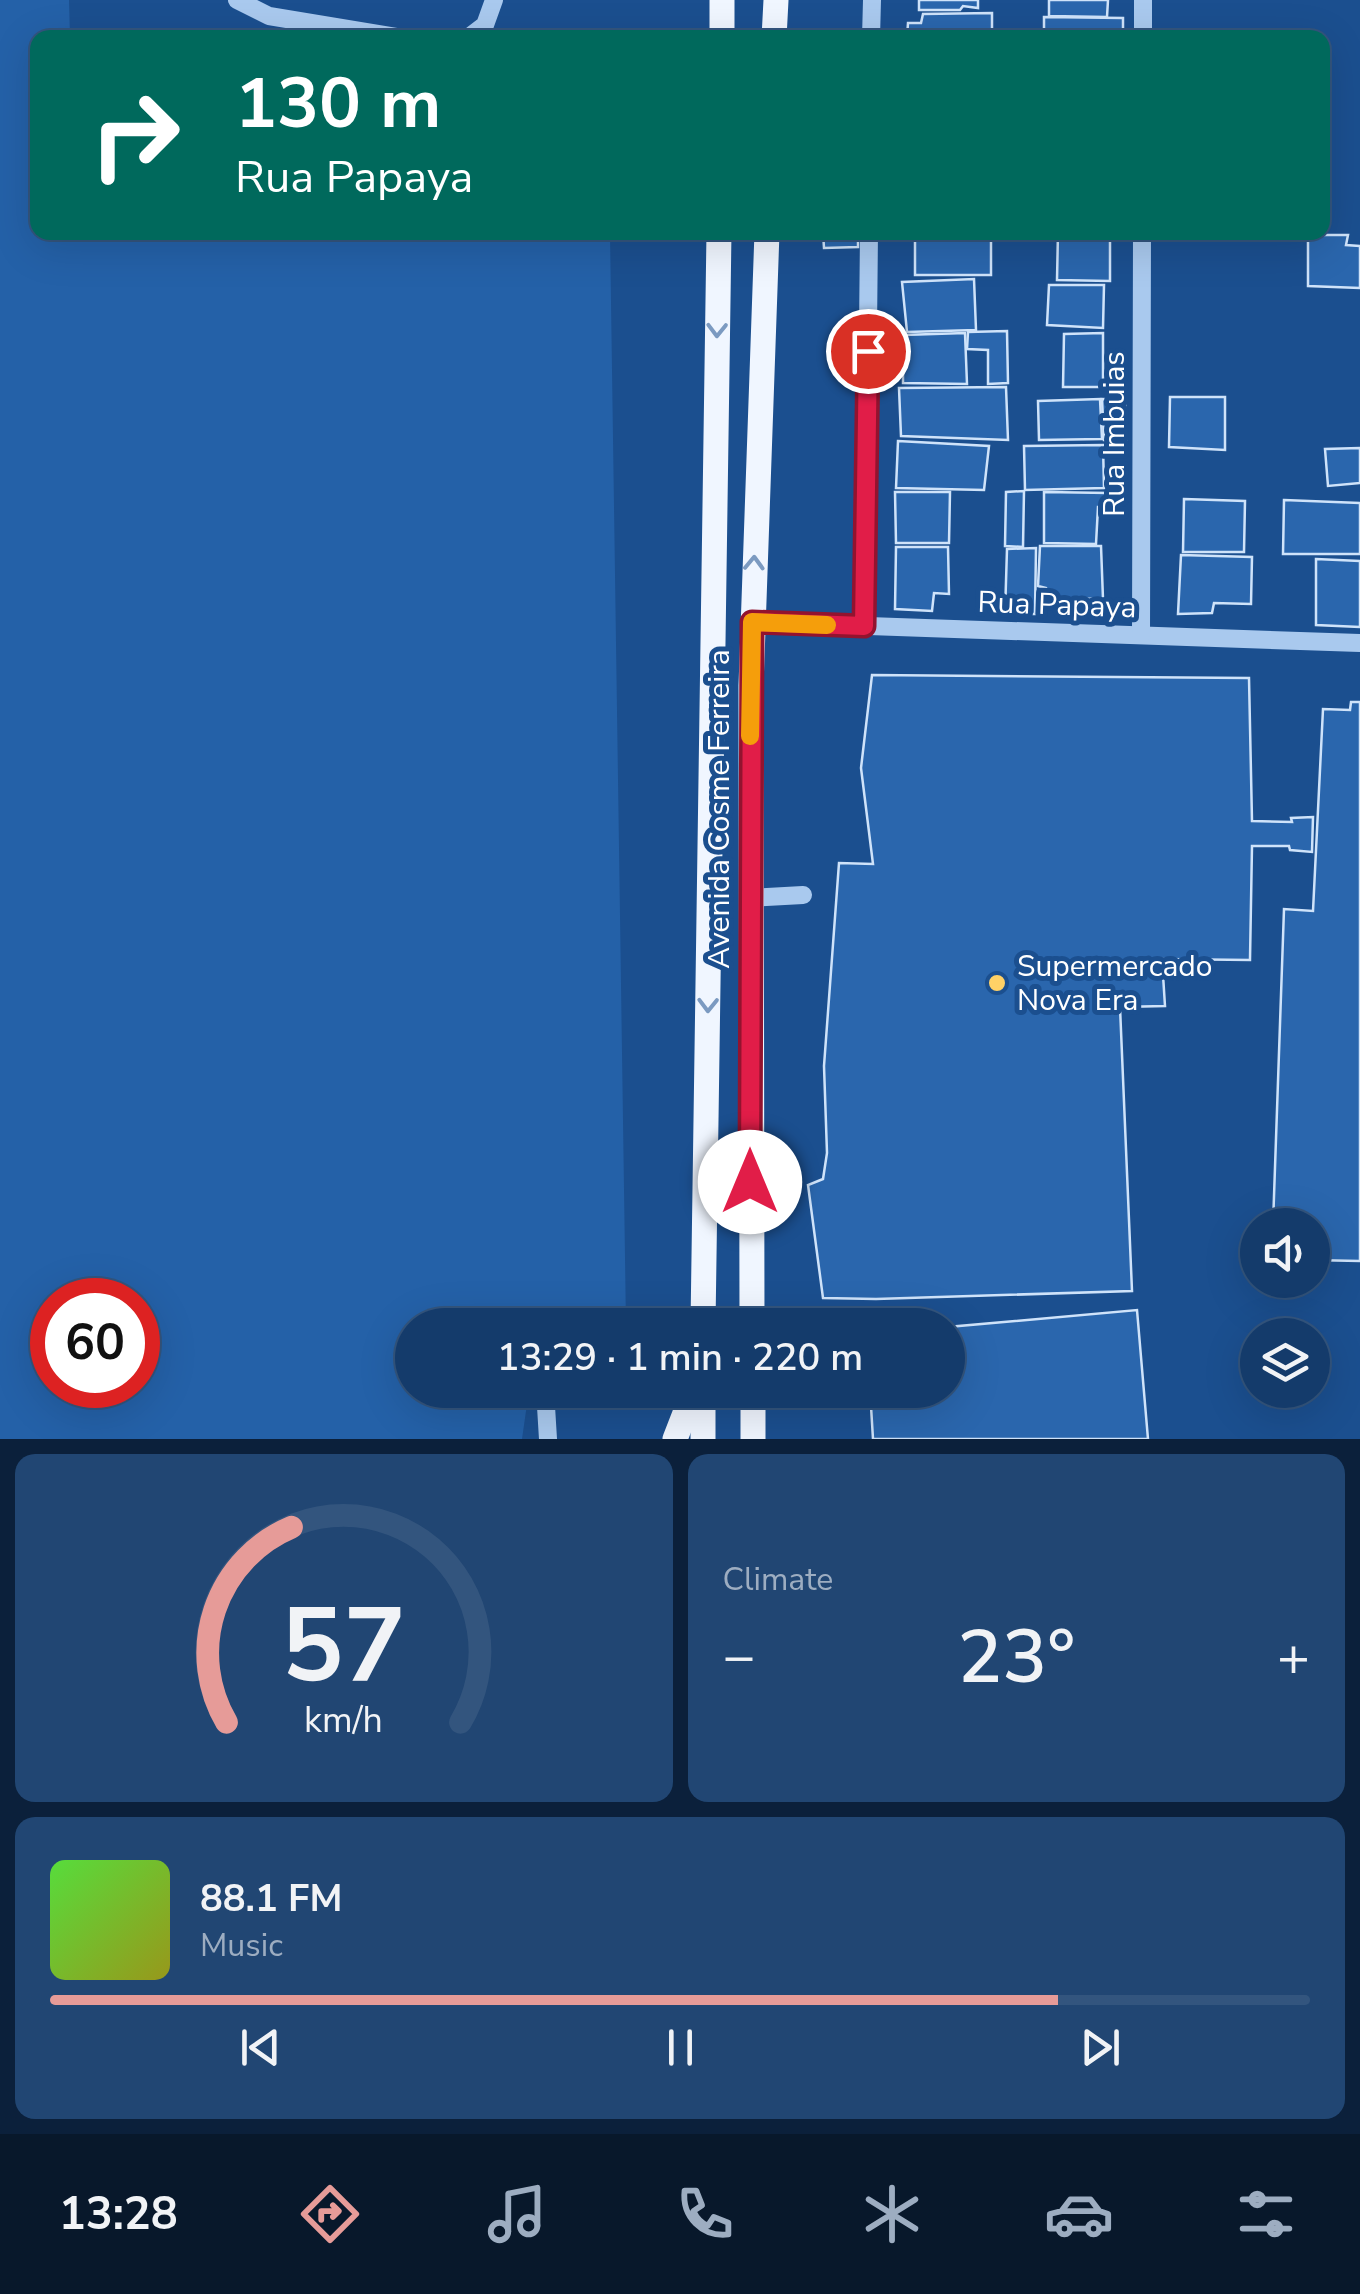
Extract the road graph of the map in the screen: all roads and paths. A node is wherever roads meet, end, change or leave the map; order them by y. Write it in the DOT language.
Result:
graph roads {
  1 [pos="237,0"];
  2 [pos="494,0"];
  3 [pos="722,0"];
  4 [pos="776,0"];
  5 [pos="872,0"];
  6 [pos="1143,0"];
  7 [pos="354,30"];
  8 [pos="478,30"];
  9 [pos="722,30"];
  10 [pos="774,30"];
  11 [pos="871,30"];
  12 [pos="1142,30"];
  13 [pos="719,240"];
  14 [pos="767,240"];
  15 [pos="869,240"];
  16 [pos="1142,240"];
  17 [pos="752,622"];
  18 [pos="864,626"];
  19 [pos="1141,635"];
  20 [pos="1360,643"];
  21 [pos="803,895"];
  22 [pos="750,898"];
  23 [pos="703,1308"];
  24 [pos="752,1308"];
  25 [pos="546,1408"];
  26 [pos="687,1408"];
  27 [pos="703,1408"];
  28 [pos="752,1408"];
  29 [pos="548,1439"];
  30 [pos="675,1439"];
  31 [pos="703,1439"];
  32 [pos="753,1439"];
  1 -- 7 [label="street"];
  2 -- 8 [label="street"];
  3 -- 9 [label="main road"];
  4 -- 10 [label="main road"];
  5 -- 11 [label="street"];
  6 -- 12 [label="street"];
  13 -- 23 [label="main road, Avenida Cosme Ferreira, one-way"];
  17 -- 14 [label="main road, Avenida Cosme Ferreira, one-way"];
  15 -- 18 [label="street"];
  16 -- 19 [label="street, Rua Imbuias"];
  17 -- 18 [label="street, Rua Papaya"];
  17 -- 22 [label="main road, Avenida Cosme Ferreira"];
  18 -- 19 [label="street, Rua Papaya"];
  19 -- 20 [label="street, Rua Papaya"];
  21 -- 22 [label="street"];
  22 -- 24 [label="main road, Avenida Cosme Ferreira"];
  25 -- 29 [label="street"];
  26 -- 30 [label="main road"];
  27 -- 31 [label="main road"];
  28 -- 32 [label="main road"];
}
